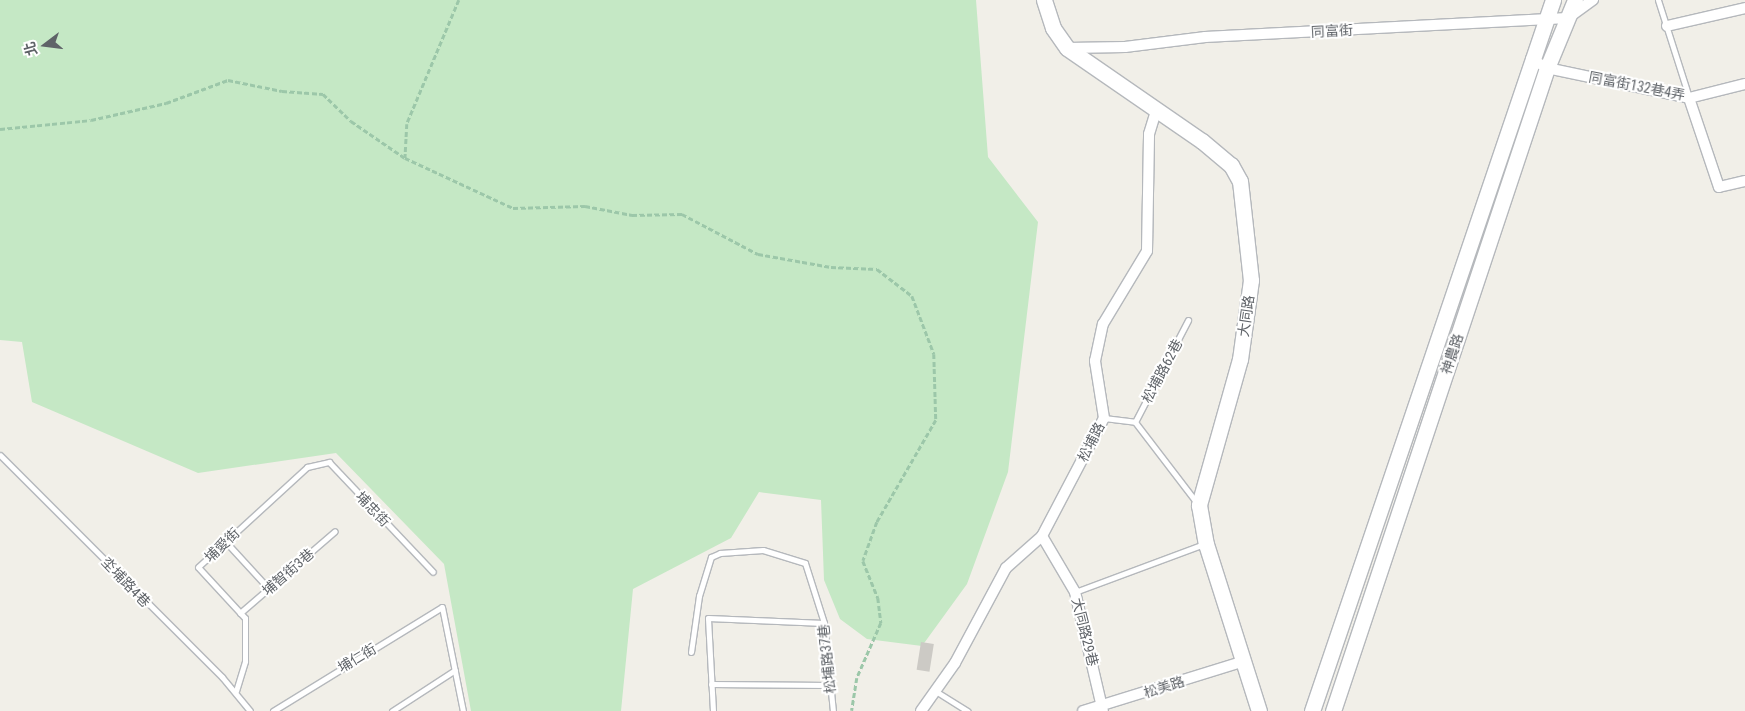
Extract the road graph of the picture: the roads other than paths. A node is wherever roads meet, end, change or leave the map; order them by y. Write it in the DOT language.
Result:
graph roads {
  1 [pos="1044,0"];
  2 [pos="1553,0"];
  3 [pos="1575,0"];
  4 [pos="1593,0"];
  5 [pos="1658,0"];
  6 [pos="1745,8"];
  7 [pos="1568,18"];
  8 [pos="1544,20"];
  9 [pos="1666,26"];
  10 [pos="1067,48"];
  11 [pos="1531,59"];
  12 [pos="1547,68"];
  13 [pos="1745,84"];
  14 [pos="1689,98"];
  15 [pos="1157,108"];
  16 [pos="1745,181"];
  17 [pos="1188,320"];
  18 [pos="1104,418"];
  19 [pos="1135,422"];
  20 [pos="0,455"];
  21 [pos="307,467"];
  22 [pos="1199,505"];
  23 [pos="335,531"];
  24 [pos="1042,536"];
  25 [pos="225,541"];
  26 [pos="1206,544"];
  27 [pos="433,572"];
  28 [pos="269,589"];
  29 [pos="1075,592"];
  30 [pos="240,612"];
  31 [pos="824,623"];
  32 [pos="691,652"];
  33 [pos="1245,661"];
  34 [pos="455,670"];
  35 [pos="711,684"];
  36 [pos="829,685"];
  37 [pos="236,692"];
  38 [pos="937,692"];
  39 [pos="1103,709"];
  40 [pos="250,711"];
  41 [pos="273,711"];
  42 [pos="392,711"];
  43 [pos="463,711"];
  44 [pos="712,711"];
  45 [pos="833,711"];
  46 [pos="921,711"];
  47 [pos="967,711"];
  48 [pos="1083,711"];
  49 [pos="1259,711"];
  50 [pos="1312,711"];
  51 [pos="1333,711"];
  1 -- 10 [label="street, 大同路"];
  2 -- 8 [label="street, 神農路"];
  3 -- 7 [label="street, 神農路"];
  4 -- 7 [label="street"];
  5 -- 9 [label="lane"];
  6 -- 9 [label="street"];
  7 -- 8 [label="street, 同富街"];
  7 -- 12 [label="street, 神農路"];
  8 -- 10 [label="street, 同富街"];
  8 -- 11 [label="street, 神農路"];
  9 -- 14 [label="lane"];
  10 -- 15 [label="street, 大同路"];
  11 -- 12 [label="street, 同富街132巷4弄"];
  11 -- 50 [label="street, 神農路"];
  12 -- 14 [label="street, 同富街132巷4弄"];
  12 -- 51 [label="street, 神農路"];
  13 -- 14 [label="street, 同富街132巷4弄"];
  14 -- 16 [label="street"];
  15 -- 18 [label="street, 松埔路"];
  15 -- 22 [label="street, 大同路"];
  17 -- 19 [label="lane, 松埔路62巷"];
  18 -- 19 [label="lane"];
  18 -- 24 [label="street, 松埔路"];
  19 -- 22 [label="lane"];
  20 -- 37 [label="lane, 坔埔路4巷"];
  21 -- 25 [label="lane, 埔愛街"];
  21 -- 27 [label="lane, 埔忠街"];
  22 -- 26 [label="street, 大同路"];
  23 -- 28 [label="lane, 埔智街3巷"];
  24 -- 29 [label="street, 大同路29巷"];
  24 -- 38 [label="street, 松埔路"];
  25 -- 28 [label="lane"];
  25 -- 30 [label="lane, 埔愛街"];
  26 -- 29 [label="lane"];
  26 -- 33 [label="street, 大同路"];
  28 -- 30 [label="lane, 埔智街3巷"];
  29 -- 39 [label="street, 大同路29巷"];
  30 -- 37 [label="lane"];
  31 -- 32 [label="lane, 松埔路37巷"];
  31 -- 35 [label="lane"];
  31 -- 36 [label="lane, 松埔路37巷"];
  33 -- 39 [label="street, 松美路"];
  33 -- 49 [label="street, 大同路"];
  34 -- 41 [label="lane, 埔仁街"];
  34 -- 42 [label="lane"];
  34 -- 43 [label="lane"];
  35 -- 36 [label="lane"];
  35 -- 44 [label="lane"];
  36 -- 45 [label="lane, 松埔路37巷"];
  37 -- 40 [label="lane, 坔埔路4巷"];
  38 -- 46 [label="street, 松埔路"];
  38 -- 47 [label="lane"];
  39 -- 48 [label="street, 松美路"];
}
